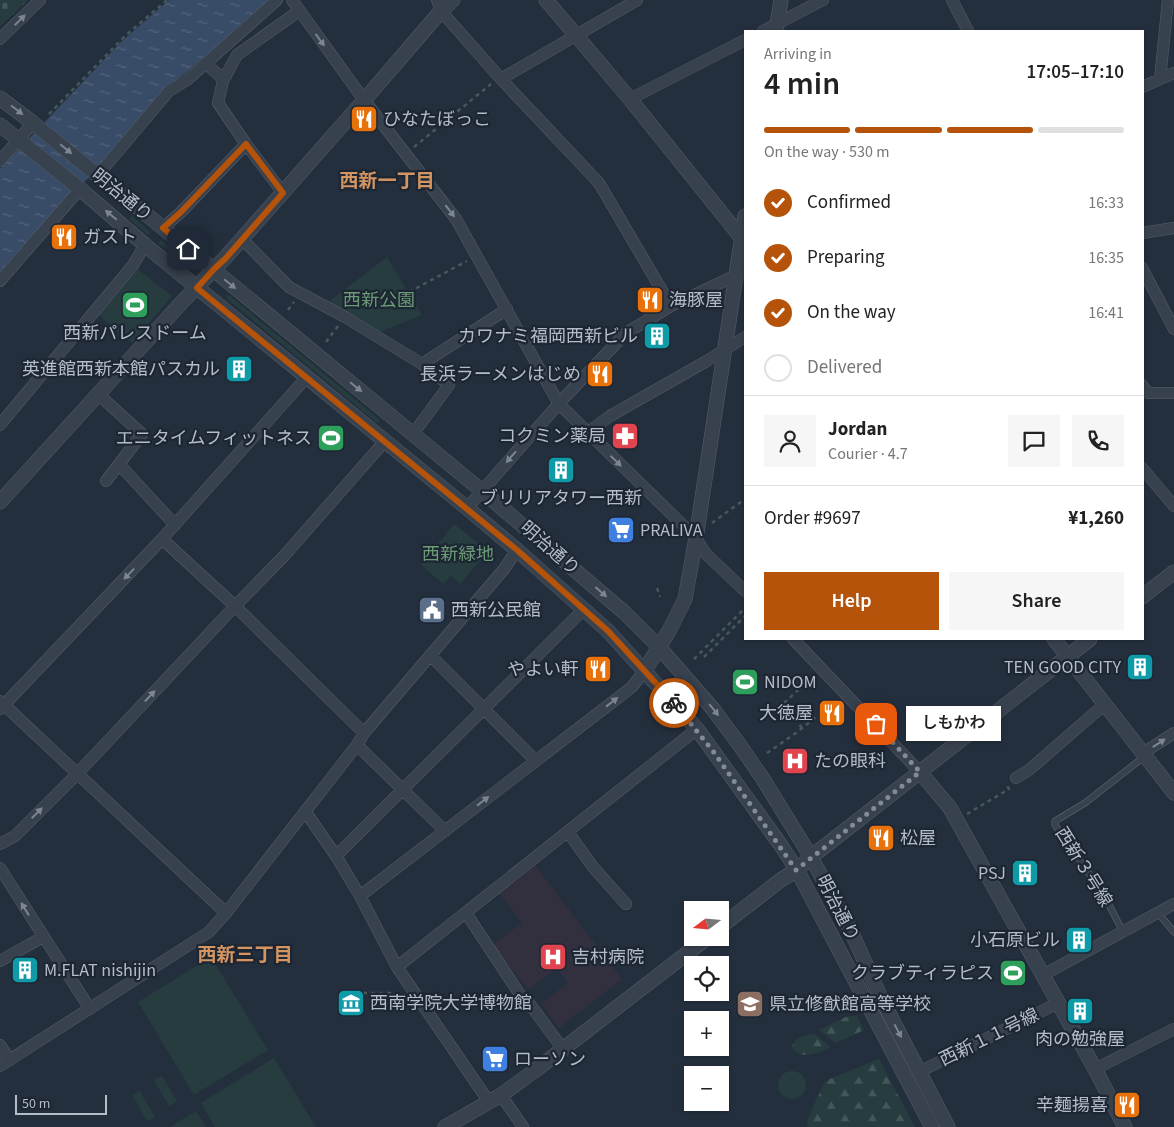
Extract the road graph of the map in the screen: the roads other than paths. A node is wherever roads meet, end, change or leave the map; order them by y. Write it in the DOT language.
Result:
graph roads {
  1 [pos="40,0"];
  2 [pos="277,0"];
  3 [pos="292,0"];
  4 [pos="453,0"];
  5 [pos="546,0"];
  6 [pos="637,0"];
  7 [pos="781,0"];
  8 [pos="823,0"];
  9 [pos="952,0"];
  10 [pos="1168,0"];
  11 [pos="439,6"];
  12 [pos="299,11"];
  13 [pos="776,28"];
  14 [pos="967,30"];
  15 [pos="576,35"];
  16 [pos="0,39"];
  17 [pos="744,41"];
  18 [pos="204,63"];
  19 [pos="1174,73"];
  20 [pos="1160,78"];
  21 [pos="501,79"];
  22 [pos="223,81"];
  23 [pos="1144,85"];
  24 [pos="0,98"];
  25 [pos="630,99"];
  26 [pos="364,100"];
  27 [pos="33,123"];
  28 [pos="0,125"];
  29 [pos="20,142"];
  30 [pos="246,144"];
  31 [pos="0,161"];
  32 [pos="98,176"];
  33 [pos="79,189"];
  34 [pos="283,193"];
  35 [pos="163,228"];
  36 [pos="1174,228"];
  37 [pos="1144,233"];
  38 [pos="743,239"];
  39 [pos="242,240"];
  40 [pos="145,245"];
  41 [pos="213,270"];
  42 [pos="1144,272"];
  43 [pos="741,273"];
  44 [pos="0,281"];
  45 [pos="197,288"];
  46 [pos="671,306"];
  47 [pos="507,309"];
  48 [pos="1174,329"];
  49 [pos="744,338"];
  50 [pos="726,348"];
  51 [pos="422,364"];
  52 [pos="307,377"];
  53 [pos="1144,388"];
  54 [pos="1174,393"];
  55 [pos="98,394"];
  56 [pos="559,404"];
  57 [pos="0,425"];
  58 [pos="587,433"];
  59 [pos="413,434"];
  60 [pos="385,441"];
  61 [pos="119,464"];
  62 [pos="1144,470"];
  63 [pos="106,481"];
  64 [pos="482,491"];
  65 [pos="0,502"];
  66 [pos="1174,506"];
  67 [pos="467,508"];
  68 [pos="175,525"];
  69 [pos="696,538"];
  70 [pos="162,539"];
  71 [pos="517,550"];
  72 [pos="1174,572"];
  73 [pos="744,590"];
  74 [pos="1144,595"];
  75 [pos="235,606"];
  76 [pos="584,609"];
  77 [pos="794,640"];
  78 [pos="1055,640"];
  79 [pos="1089,640"];
  80 [pos="659,647"];
  81 [pos="430,656"];
  82 [pos="1067,657"];
  83 [pos="645,670"];
  84 [pos="1105,704"];
  85 [pos="1,705"];
  86 [pos="484,709"];
  87 [pos="697,729"];
  88 [pos="364,733"];
  89 [pos="1174,733"];
  90 [pos="357,745"];
  91 [pos="1144,754"];
  92 [pos="536,761"];
  93 [pos="920,772"];
  94 [pos="77,774"];
  95 [pos="1016,778"];
  96 [pos="404,790"];
  97 [pos="1174,793"];
  98 [pos="305,811"];
  99 [pos="445,831"];
  100 [pos="568,832"];
  101 [pos="0,844"];
  102 [pos="336,856"];
  103 [pos="811,857"];
  104 [pos="0,868"];
  105 [pos="796,870"];
  106 [pos="360,896"];
  107 [pos="626,904"];
  108 [pos="1174,904"];
  109 [pos="226,913"];
  110 [pos="466,913"];
  111 [pos="1158,913"];
  112 [pos="729,920"];
  113 [pos="1123,932"];
  114 [pos="1174,932"];
  115 [pos="43,937"];
  116 [pos="697,946"];
  117 [pos="0,961"];
  118 [pos="398,967"];
  119 [pos="1043,975"];
  120 [pos="1058,1003"];
  121 [pos="90,1008"];
  122 [pos="1174,1029"];
  123 [pos="0,1045"];
  124 [pos="563,1049"];
  125 [pos="5,1063"];
  126 [pos="1095,1069"];
  127 [pos="919,1072"];
  128 [pos="501,1095"];
  129 [pos="489,1102"];
  130 [pos="445,1127"];
  131 [pos="522,1127"];
  132 [pos="932,1127"];
  133 [pos="948,1127"];
  134 [pos="1125,1127"];
  16 -- 1 [label="street, one-way"];
  2 -- 18 [label="street"];
  3 -- 12 [label="street"];
  4 -- 11 [label="street"];
  5 -- 15 [label="street"];
  6 -- 15 [label="street"];
  7 -- 13 [label="street"];
  8 -- 13 [label="street"];
  9 -- 14 [label="street"];
  10 -- 20 [label="street"];
  11 -- 21 [label="street"];
  11 -- 26 [label="street"];
  12 -- 22 [label="street"];
  12 -- 26 [label="street, one-way"];
  15 -- 21 [label="street"];
  15 -- 25 [label="street"];
  17 -- 25 [label="street"];
  18 -- 22 [label="street"];
  18 -- 32 [label="street"];
  19 -- 20 [label="street"];
  20 -- 23 [label="street"];
  21 -- 46 [label="street"];
  22 -- 30 [label="street"];
  24 -- 27 [label="street, 明治通り, one-way"];
  25 -- 38 [label="street"];
  26 -- 34 [label="street"];
  26 -- 47 [label="street, one-way"];
  27 -- 29 [label="street"];
  27 -- 32 [label="street, 明治通り, one-way"];
  28 -- 29 [label="street, 明治通り"];
  29 -- 31 [label="street"];
  29 -- 33 [label="street, 明治通り"];
  30 -- 34 [label="street"];
  30 -- 35 [label="street"];
  32 -- 35 [label="street, 明治通り"];
  40 -- 33 [label="street, 明治通り, one-way"];
  33 -- 44 [label="street"];
  34 -- 39 [label="street"];
  35 -- 41 [label="street, 明治通り"];
  36 -- 37 [label="street"];
  38 -- 43 [label="street"];
  39 -- 41 [label="street"];
  39 -- 51 [label="street"];
  40 -- 45 [label="street, 明治通り"];
  40 -- 57 [label="street"];
  41 -- 45 [label="street"];
  41 -- 59 [label="street, 明治通り, one-way"];
  42 -- 48 [label="street"];
  43 -- 46 [label="street"];
  43 -- 50 [label="street"];
  45 -- 52 [label="street, 明治通り"];
  45 -- 55 [label="street"];
  46 -- 56 [label="street"];
  47 -- 51 [label="street"];
  47 -- 56 [label="street"];
  49 -- 50 [label="street"];
  50 -- 58 [label="street"];
  50 -- 69 [label="street"];
  51 -- 59 [label="street"];
  52 -- 60 [label="street, 明治通り"];
  52 -- 68 [label="street"];
  53 -- 54 [label="street"];
  55 -- 61 [label="street"];
  55 -- 65 [label="street"];
  56 -- 58 [label="street"];
  56 -- 64 [label="street, one-way"];
  58 -- 69 [label="street, one-way"];
  59 -- 64 [label="street, 明治通り"];
  60 -- 67 [label="street, 明治通り"];
  60 -- 75 [label="street"];
  61 -- 63 [label="street"];
  61 -- 68 [label="street"];
  62 -- 66 [label="street"];
  64 -- 67 [label="street"];
  64 -- 80 [label="street, 明治通り, one-way"];
  67 -- 71 [label="street, 明治通り"];
  68 -- 70 [label="street"];
  69 -- 73 [label="street"];
  69 -- 80 [label="street"];
  70 -- 75 [label="street"];
  70 -- 85 [label="street, one-way"];
  71 -- 76 [label="street, 明治通り"];
  71 -- 81 [label="street"];
  72 -- 74 [label="street"];
  75 -- 88 [label="street"];
  94 -- 75 [label="street, one-way"];
  76 -- 83 [label="street, 明治通り"];
  76 -- 86 [label="street"];
  77 -- 93 [label="street"];
  78 -- 82 [label="street"];
  79 -- 82 [label="street"];
  80 -- 83 [label="street"];
  80 -- 103 [label="street, 明治通り, one-way"];
  81 -- 86 [label="street"];
  81 -- 88 [label="street"];
  82 -- 84 [label="street"];
  82 -- 93 [label="street"];
  83 -- 87 [label="street, 明治通り"];
  92 -- 83 [label="street, one-way"];
  84 -- 91 [label="street"];
  84 -- 95 [label="street"];
  85 -- 94 [label="street"];
  86 -- 92 [label="street"];
  86 -- 96 [label="street"];
  87 -- 100 [label="street"];
  87 -- 105 [label="street, 明治通り"];
  88 -- 90 [label="street"];
  91 -- 89 [label="street, one-way"];
  90 -- 96 [label="street"];
  90 -- 98 [label="street"];
  91 -- 97 [label="street"];
  91 -- 113 [label="lane, 西新３号線"];
  99 -- 92 [label="street, one-way"];
  93 -- 103 [label="street"];
  93 -- 119 [label="street"];
  101 -- 94 [label="street, one-way"];
  94 -- 109 [label="street"];
  96 -- 99 [label="street"];
  96 -- 102 [label="street"];
  98 -- 102 [label="street"];
  98 -- 109 [label="street"];
  99 -- 106 [label="street"];
  100 -- 107 [label="street"];
  100 -- 110 [label="street"];
  102 -- 106 [label="street"];
  103 -- 105 [label="street"];
  103 -- 127 [label="street, 明治通り, one-way"];
  115 -- 104 [label="street, one-way"];
  105 -- 112 [label="street"];
  105 -- 132 [label="street, 明治通り"];
  106 -- 118 [label="street"];
  108 -- 111 [label="street"];
  109 -- 121 [label="street"];
  110 -- 118 [label="street"];
  110 -- 124 [label="street"];
  111 -- 113 [label="street"];
  111 -- 114 [label="lane"];
  113 -- 119 [label="street"];
  115 -- 117 [label="street"];
  115 -- 121 [label="street"];
  116 -- 124 [label="street"];
  118 -- 129 [label="street"];
  119 -- 120 [label="street"];
  120 -- 126 [label="street"];
  120 -- 127 [label="street, 西新１１号線"];
  121 -- 125 [label="street"];
  122 -- 126 [label="street"];
  123 -- 125 [label="street"];
  124 -- 128 [label="street"];
  126 -- 134 [label="street"];
  127 -- 133 [label="street, 明治通り"];
  128 -- 129 [label="street"];
  128 -- 131 [label="street"];
  129 -- 130 [label="street"];
}
